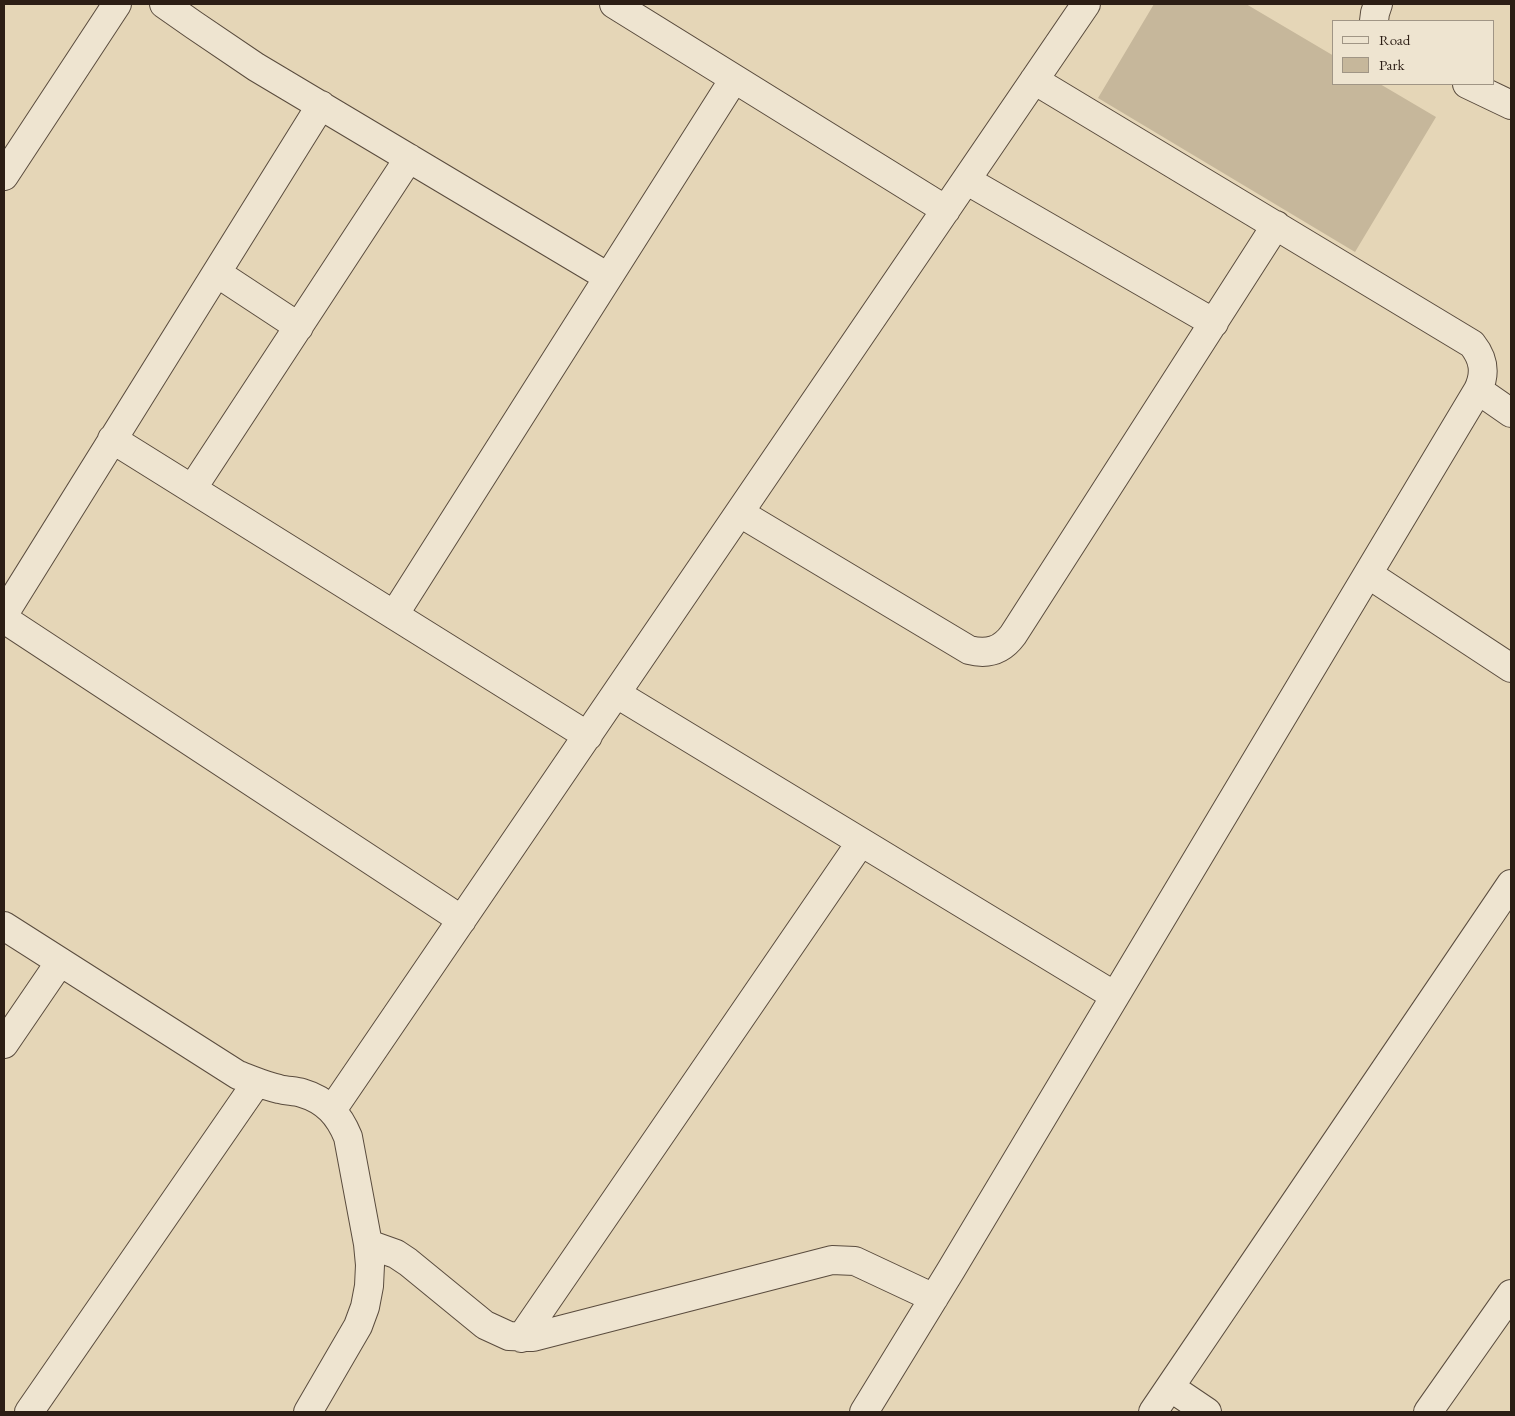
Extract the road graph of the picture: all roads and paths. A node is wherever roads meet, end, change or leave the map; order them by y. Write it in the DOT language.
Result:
graph roads {
  1 [pos="117,4"];
  2 [pos="164,4"];
  3 [pos="614,4"];
  4 [pos="1086,4"];
  5 [pos="1378,4"];
  6 [pos="1374,20"];
  7 [pos="734,79"];
  8 [pos="1034,80"];
  9 [pos="1469,85"];
  10 [pos="321,105"];
  11 [pos="1511,105"];
  12 [pos="409,158"];
  13 [pos="4,176"];
  14 [pos="966,180"];
  15 [pos="946,210"];
  16 [pos="1276,225"];
  17 [pos="217,273"];
  18 [pos="608,277"];
  19 [pos="1214,323"];
  20 [pos="299,327"];
  21 [pos="1478,390"];
  22 [pos="1511,413"];
  23 [pos="112,440"];
  24 [pos="192,489"];
  25 [pos="740,513"];
  26 [pos="1368,574"];
  27 [pos="4,614"];
  28 [pos="394,615"];
  29 [pos="4,619"];
  30 [pos="1511,668"];
  31 [pos="616,694"];
  32 [pos="588,736"];
  33 [pos="861,842"];
  34 [pos="1511,884"];
  35 [pos="462,920"];
  36 [pos="4,926"];
  37 [pos="60,962"];
  38 [pos="1114,996"];
  39 [pos="4,1044"];
  40 [pos="258,1082"];
  41 [pos="332,1110"];
  42 [pos="368,1244"];
  43 [pos="1511,1294"];
  44 [pos="934,1298"];
  45 [pos="521,1338"];
  46 [pos="1170,1387"];
  47 [pos="29,1412"];
  48 [pos="308,1412"];
  49 [pos="864,1412"];
  50 [pos="1153,1412"];
  51 [pos="1207,1412"];
  52 [pos="1428,1412"];
  1 -- 13 [label="street"];
  2 -- 10 [label="street"];
  3 -- 7 [label="street"];
  4 -- 8 [label="street"];
  5 -- 6 [label="street"];
  7 -- 15 [label="street"];
  7 -- 18 [label="street"];
  8 -- 14 [label="street"];
  8 -- 16 [label="street"];
  9 -- 11 [label="street"];
  10 -- 12 [label="street"];
  10 -- 17 [label="street"];
  12 -- 18 [label="street"];
  12 -- 20 [label="street"];
  14 -- 15 [label="street"];
  14 -- 19 [label="street"];
  15 -- 25 [label="street"];
  16 -- 19 [label="street"];
  16 -- 21 [label="street"];
  17 -- 20 [label="street"];
  17 -- 23 [label="street"];
  18 -- 28 [label="street"];
  19 -- 25 [label="street"];
  20 -- 24 [label="street"];
  21 -- 22 [label="street"];
  21 -- 26 [label="street"];
  23 -- 24 [label="street"];
  23 -- 27 [label="street"];
  24 -- 28 [label="street"];
  25 -- 31 [label="street"];
  26 -- 30 [label="street"];
  26 -- 38 [label="street"];
  28 -- 32 [label="street"];
  29 -- 35 [label="street"];
  31 -- 32 [label="street"];
  31 -- 33 [label="street"];
  32 -- 35 [label="street"];
  33 -- 38 [label="street"];
  33 -- 45 [label="street"];
  34 -- 46 [label="street"];
  35 -- 41 [label="street"];
  36 -- 37 [label="street"];
  37 -- 39 [label="street"];
  37 -- 40 [label="street"];
  38 -- 44 [label="street"];
  40 -- 41 [label="street"];
  40 -- 47 [label="street"];
  41 -- 42 [label="street"];
  42 -- 45 [label="street"];
  42 -- 48 [label="street"];
  43 -- 52 [label="street"];
  44 -- 45 [label="street"];
  44 -- 49 [label="street"];
  46 -- 50 [label="street"];
  46 -- 51 [label="street"];
}
